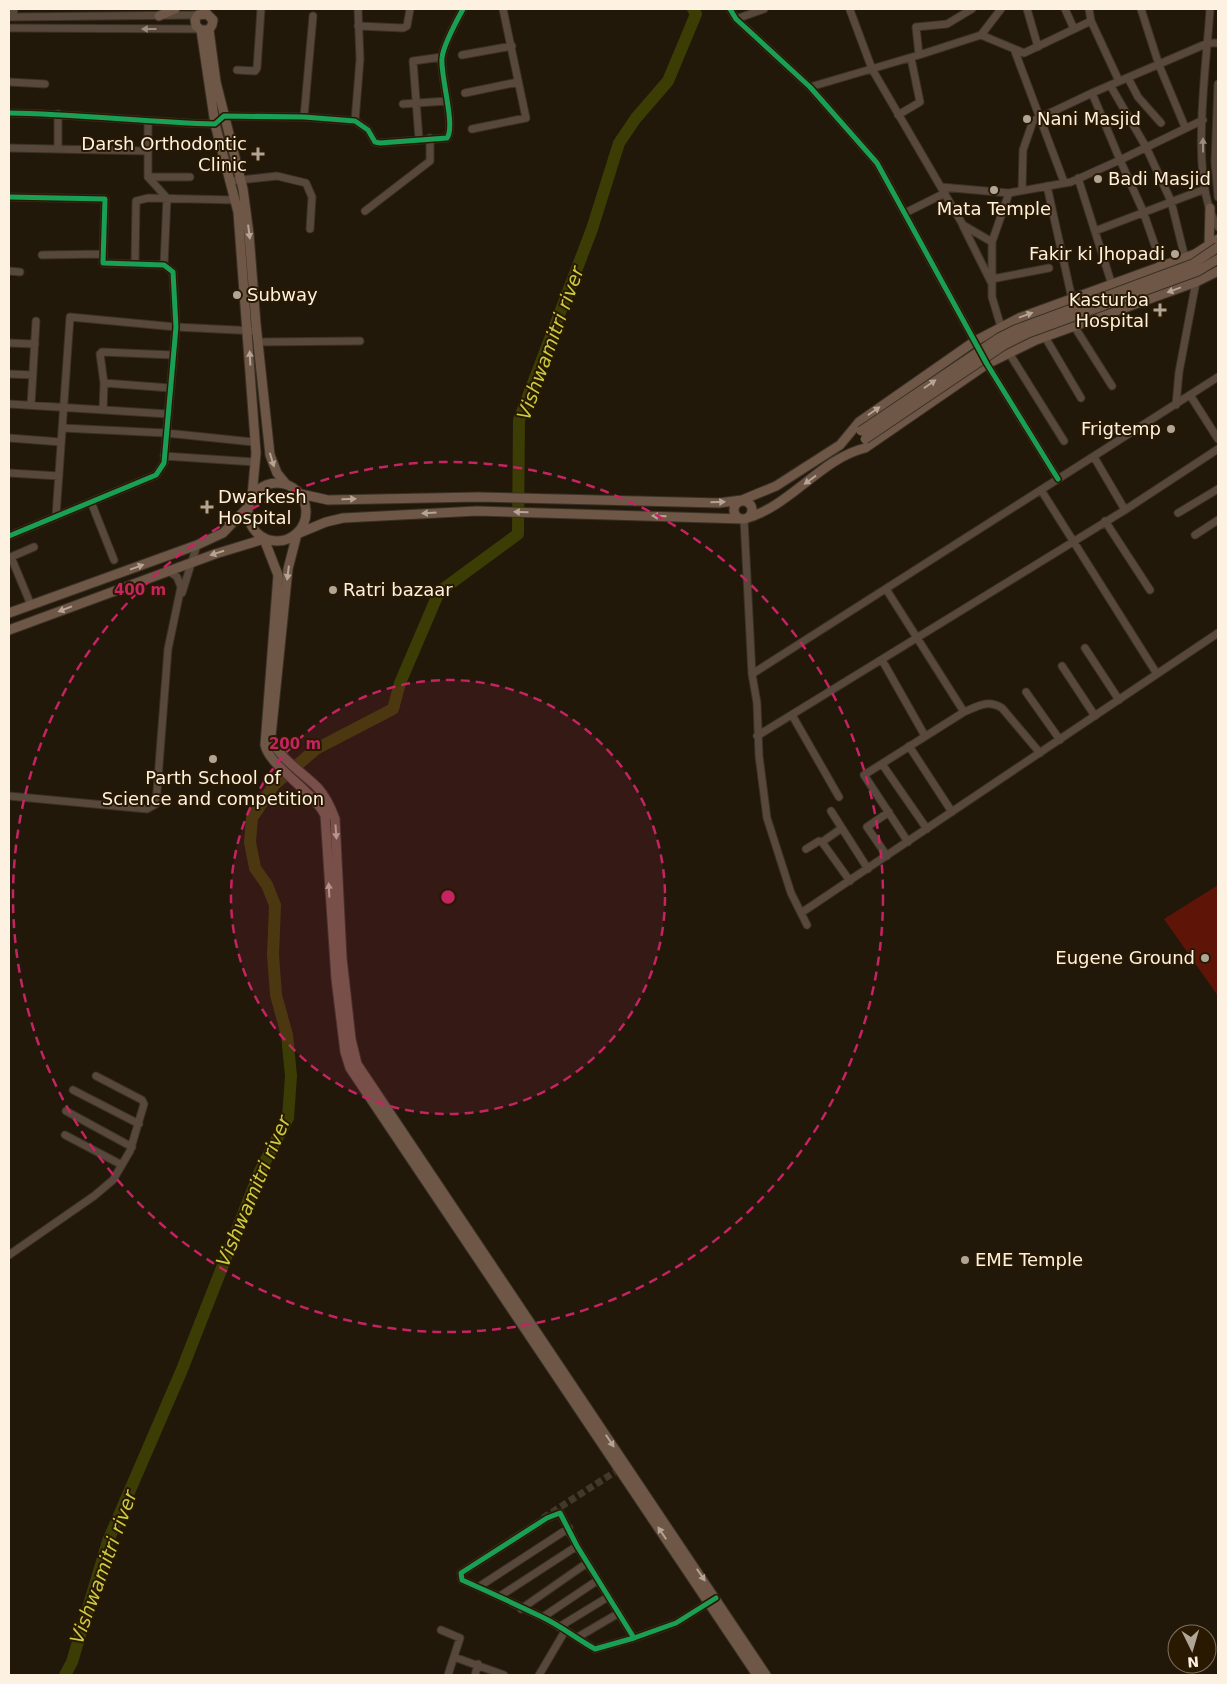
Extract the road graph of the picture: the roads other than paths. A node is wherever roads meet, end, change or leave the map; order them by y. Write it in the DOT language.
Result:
graph roads {
  1 [pos="175,9"];
  2 [pos="261,9"];
  3 [pos="358,9"];
  4 [pos="410,9"];
  5 [pos="463,9"];
  6 [pos="502,9"];
  7 [pos="730,9"];
  8 [pos="764,9"];
  9 [pos="972,9"];
  10 [pos="1001,9"];
  11 [pos="1027,9"];
  12 [pos="1065,9"];
  13 [pos="1089,9"];
  14 [pos="1141,9"];
  15 [pos="1210,9"];
  16 [pos="850,10"];
  17 [pos="204,12"];
  18 [pos="12,14"];
  19 [pos="159,16"];
  20 [pos="313,16"];
  21 [pos="736,19"];
  22 [pos="1092,21"];
  23 [pos="358,26"];
  24 [pos="9,28"];
  25 [pos="1074,29"];
  26 [pos="203,30"];
  27 [pos="981,35"];
  28 [pos="1208,43"];
  29 [pos="1218,43"];
  30 [pos="512,46"];
  31 [pos="1038,47"];
  32 [pos="1014,49"];
  33 [pos="462,55"];
  34 [pos="919,55"];
  35 [pos="442,57"];
  36 [pos="911,58"];
  37 [pos="1159,65"];
  38 [pos="872,69"];
  39 [pos="237,70"];
  40 [pos="1128,78"];
  41 [pos="1119,81"];
  42 [pos="9,82"];
  43 [pos="518,82"];
  44 [pos="45,84"];
  45 [pos="1218,84"];
  46 [pos="1110,85"];
  47 [pos="810,87"];
  48 [pos="465,93"];
  49 [pos="1092,93"];
  50 [pos="447,101"];
  51 [pos="416,103"];
  52 [pos="403,104"];
  53 [pos="9,113"];
  54 [pos="58,114"];
  55 [pos="898,115"];
  56 [pos="224,116"];
  57 [pos="304,117"];
  58 [pos="1039,117"];
  59 [pos="1202,120"];
  60 [pos="355,121"];
  61 [pos="148,122"];
  62 [pos="1161,123"];
  63 [pos="215,124"];
  64 [pos="1185,127"];
  65 [pos="472,129"];
  66 [pos="430,138"];
  67 [pos="419,139"];
  68 [pos="1146,147"];
  69 [pos="9,148"];
  70 [pos="58,149"];
  71 [pos="148,151"];
  72 [pos="1217,156"];
  73 [pos="1120,160"];
  74 [pos="1203,163"];
  75 [pos="148,177"];
  76 [pos="190,177"];
  77 [pos="1078,178"];
  78 [pos="235,180"];
  79 [pos="1064,182"];
  80 [pos="1047,186"];
  81 [pos="1205,189"];
  82 [pos="943,190"];
  83 [pos="1022,190"];
  84 [pos="1009,192"];
  85 [pos="9,197"];
  86 [pos="1218,197"];
  87 [pos="167,198"];
  88 [pos="235,200"];
  89 [pos="1171,201"];
  90 [pos="1210,208"];
  91 [pos="365,211"];
  92 [pos="1143,211"];
  93 [pos="905,213"];
  94 [pos="961,222"];
  95 [pos="1218,226"];
  96 [pos="310,229"];
  97 [pos="1095,230"];
  98 [pos="1218,239"];
  99 [pos="992,242"];
  100 [pos="1208,247"];
  101 [pos="1218,247"];
  102 [pos="103,254"];
  103 [pos="42,255"];
  104 [pos="1185,258"];
  105 [pos="1218,259"];
  106 [pos="135,264"];
  107 [pos="164,264"];
  108 [pos="1162,266"];
  109 [pos="1049,268"];
  110 [pos="9,271"];
  111 [pos="1218,271"];
  112 [pos="20,272"];
  113 [pos="992,282"];
  114 [pos="1196,282"];
  115 [pos="1112,285"];
  116 [pos="1072,299"];
  117 [pos="36,321"];
  118 [pos="1074,326"];
  119 [pos="176,327"];
  120 [pos="1001,327"];
  121 [pos="252,331"];
  122 [pos="1045,337"];
  123 [pos="360,341"];
  124 [pos="975,341"];
  125 [pos="258,342"];
  126 [pos="9,343"];
  127 [pos="35,344"];
  128 [pos="1009,353"];
  129 [pos="173,355"];
  130 [pos="987,364"];
  131 [pos="9,374"];
  132 [pos="33,375"];
  133 [pos="250,377"];
  134 [pos="262,377"];
  135 [pos="1218,378"];
  136 [pos="104,382"];
  137 [pos="1112,386"];
  138 [pos="170,388"];
  139 [pos="1190,395"];
  140 [pos="1081,398"];
  141 [pos="9,404"];
  142 [pos="31,405"];
  143 [pos="1176,405"];
  144 [pos="64,408"];
  145 [pos="103,410"];
  146 [pos="168,414"];
  147 [pos="62,428"];
  148 [pos="166,433"];
  149 [pos="863,435"];
  150 [pos="9,438"];
  151 [pos="1218,439"];
  152 [pos="1064,441"];
  153 [pos="61,442"];
  154 [pos="253,442"];
  155 [pos="840,445"];
  156 [pos="1218,449"];
  157 [pos="850,452"];
  158 [pos="164,456"];
  159 [pos="1094,457"];
  160 [pos="256,462"];
  161 [pos="9,473"];
  162 [pos="59,476"];
  163 [pos="1058,479"];
  164 [pos="286,484"];
  165 [pos="1218,489"];
  166 [pos="1041,490"];
  167 [pos="300,494"];
  168 [pos="252,496"];
  169 [pos="742,500"];
  170 [pos="91,502"];
  171 [pos="247,508"];
  172 [pos="1125,510"];
  173 [pos="1178,513"];
  174 [pos="56,516"];
  175 [pos="744,519"];
  176 [pos="1218,520"];
  177 [pos="1105,521"];
  178 [pos="297,534"];
  179 [pos="1196,534"];
  180 [pos="9,536"];
  181 [pos="264,539"];
  182 [pos="1073,542"];
  183 [pos="197,545"];
  184 [pos="34,547"];
  185 [pos="114,560"];
  186 [pos="193,562"];
  187 [pos="169,571"];
  188 [pos="886,589"];
  189 [pos="1150,590"];
  190 [pos="180,598"];
  191 [pos="31,604"];
  192 [pos="9,613"];
  193 [pos="9,630"];
  194 [pos="1218,633"];
  195 [pos="918,637"];
  196 [pos="1085,648"];
  197 [pos="882,660"];
  198 [pos="1062,666"];
  199 [pos="752,674"];
  200 [pos="1157,674"];
  201 [pos="1026,692"];
  202 [pos="1119,700"];
  203 [pos="964,712"];
  204 [pos="792,715"];
  205 [pos="1095,716"];
  206 [pos="757,736"];
  207 [pos="925,736"];
  208 [pos="1060,740"];
  209 [pos="909,746"];
  210 [pos="1040,753"];
  211 [pos="882,764"];
  212 [pos="317,795"];
  213 [pos="9,796"];
  214 [pos="840,797"];
  215 [pos="831,811"];
  216 [pos="889,812"];
  217 [pos="952,812"];
  218 [pos="842,828"];
  219 [pos="927,829"];
  220 [pos="822,842"];
  221 [pos="908,842"];
  222 [pos="806,849"];
  223 [pos="887,856"];
  224 [pos="868,869"];
  225 [pos="850,881"];
  226 [pos="801,913"];
  227 [pos="807,925"];
  228 [pos="96,1076"];
  229 [pos="73,1090"];
  230 [pos="66,1111"];
  231 [pos="139,1124"];
  232 [pos="65,1135"];
  233 [pos="132,1147"];
  234 [pos="122,1165"];
  235 [pos="9,1255"];
  236 [pos="570,1528"];
  237 [pos="577,1546"];
  238 [pos="587,1562"];
  239 [pos="598,1580"];
  240 [pos="480,1586"];
  241 [pos="500,1596"];
  242 [pos="608,1597"];
  243 [pos="712,1600"];
  244 [pos="521,1609"];
  245 [pos="619,1613"];
  246 [pos="543,1618"];
  247 [pos="562,1629"];
  248 [pos="441,1630"];
  249 [pos="578,1637"];
  250 [pos="634,1638"];
  251 [pos="454,1657"];
  252 [pos="478,1664"];
  253 [pos="448,1675"];
  254 [pos="475,1675"];
  255 [pos="504,1675"];
  256 [pos="539,1675"];
  257 [pos="758,1675"];
  258 [pos="766,1675"];
  1 -- 19 [label="main road"];
  2 -- 39 [label="street"];
  3 -- 23 [label="street"];
  4 -- 23 [label="street"];
  5 -- 35 [label="street"];
  6 -- 30 [label="street"];
  7 -- 21 [label="street"];
  8 -- 21 [label="street"];
  9 -- 34 [label="street"];
  10 -- 27 [label="street"];
  11 -- 31 [label="street"];
  12 -- 25 [label="street"];
  13 -- 22 [label="street"];
  14 -- 37 [label="street"];
  15 -- 28 [label="street"];
  16 -- 38 [label="street"];
  17 -- 19 [label="street"];
  17 -- 26 [label="main road"];
  17 -- 26 [label="main road"];
  18 -- 19 [label="street"];
  20 -- 57 [label="street"];
  21 -- 47 [label="street"];
  22 -- 25 [label="street"];
  22 -- 41 [label="street"];
  23 -- 60 [label="street"];
  26 -- 24 [label="street, one-way"];
  25 -- 31 [label="street"];
  26 -- 56 [label="main road"];
  26 -- 63 [label="main road"];
  27 -- 32 [label="street"];
  27 -- 34 [label="street"];
  28 -- 29 [label="street"];
  28 -- 37 [label="street"];
  28 -- 59 [label="street"];
  30 -- 33 [label="street"];
  30 -- 43 [label="street"];
  31 -- 32 [label="street"];
  32 -- 58 [label="street"];
  34 -- 36 [label="street"];
  35 -- 50 [label="street"];
  35 -- 51 [label="street"];
  36 -- 38 [label="street"];
  36 -- 55 [label="street"];
  37 -- 40 [label="street"];
  37 -- 64 [label="street"];
  38 -- 47 [label="street"];
  38 -- 55 [label="street"];
  40 -- 41 [label="street"];
  40 -- 62 [label="street"];
  41 -- 46 [label="street"];
  42 -- 44 [label="street"];
  43 -- 48 [label="street"];
  43 -- 65 [label="street"];
  45 -- 72 [label="street"];
  46 -- 49 [label="street"];
  46 -- 68 [label="street"];
  47 -- 93 [label="street"];
  49 -- 58 [label="street"];
  49 -- 73 [label="street"];
  50 -- 51 [label="street"];
  50 -- 66 [label="street"];
  51 -- 52 [label="street"];
  51 -- 67 [label="street"];
  53 -- 54 [label="street"];
  54 -- 61 [label="street"];
  54 -- 70 [label="street"];
  55 -- 82 [label="street"];
  56 -- 57 [label="street"];
  56 -- 63 [label="street"];
  56 -- 78 [label="main road"];
  57 -- 60 [label="street"];
  58 -- 79 [label="street"];
  58 -- 83 [label="street"];
  59 -- 64 [label="street"];
  74 -- 59 [label="street, one-way"];
  60 -- 67 [label="street"];
  61 -- 63 [label="street"];
  61 -- 71 [label="street"];
  63 -- 78 [label="main road"];
  64 -- 68 [label="street"];
  66 -- 67 [label="street"];
  66 -- 91 [label="street"];
  68 -- 73 [label="street"];
  68 -- 89 [label="street"];
  69 -- 70 [label="street"];
  70 -- 71 [label="street"];
  71 -- 75 [label="street"];
  72 -- 74 [label="street"];
  72 -- 86 [label="street"];
  73 -- 77 [label="street"];
  73 -- 92 [label="street"];
  74 -- 81 [label="street"];
  75 -- 76 [label="street"];
  75 -- 87 [label="street"];
  77 -- 79 [label="street"];
  77 -- 97 [label="street"];
  78 -- 88 [label="main road"];
  78 -- 96 [label="street"];
  78 -- 121 [label="main road, one-way"];
  79 -- 80 [label="street"];
  80 -- 83 [label="street"];
  80 -- 116 [label="street"];
  81 -- 89 [label="street"];
  81 -- 90 [label="street"];
  82 -- 84 [label="street"];
  82 -- 93 [label="street"];
  82 -- 94 [label="street"];
  83 -- 84 [label="street"];
  84 -- 99 [label="street"];
  85 -- 102 [label="street"];
  87 -- 88 [label="street"];
  87 -- 106 [label="street"];
  87 -- 107 [label="street"];
  88 -- 121 [label="main road"];
  89 -- 92 [label="street"];
  89 -- 104 [label="street"];
  90 -- 95 [label="street"];
  90 -- 100 [label="main road"];
  92 -- 97 [label="street"];
  92 -- 108 [label="street"];
  93 -- 124 [label="street"];
  94 -- 99 [label="street"];
  94 -- 113 [label="street"];
  97 -- 115 [label="street"];
  98 -- 100 [label="main road"];
  99 -- 113 [label="street"];
  100 -- 104 [label="main road"];
  149 -- 101 [label="main road, one-way, bridge"];
  102 -- 103 [label="street"];
  102 -- 106 [label="street"];
  104 -- 108 [label="main road"];
  105 -- 149 [label="main road, bridge"];
  106 -- 107 [label="street"];
  107 -- 119 [label="street"];
  108 -- 115 [label="main road"];
  109 -- 113 [label="street"];
  110 -- 112 [label="street"];
  111 -- 114 [label="main road"];
  113 -- 120 [label="street"];
  114 -- 118 [label="main road, one-way"];
  114 -- 143 [label="street"];
  115 -- 116 [label="main road"];
  120 -- 116 [label="main road, one-way"];
  117 -- 127 [label="street"];
  118 -- 122 [label="main road"];
  118 -- 137 [label="street"];
  119 -- 121 [label="street"];
  119 -- 129 [label="street"];
  119 -- 144 [label="street"];
  120 -- 124 [label="main road"];
  121 -- 125 [label="main road"];
  133 -- 121 [label="main road, one-way"];
  122 -- 128 [label="main road"];
  122 -- 140 [label="street"];
  123 -- 125 [label="street"];
  124 -- 130 [label="street"];
  155 -- 124 [label="main road, one-way"];
  125 -- 134 [label="main road"];
  126 -- 127 [label="street"];
  127 -- 132 [label="street"];
  128 -- 130 [label="main road"];
  128 -- 152 [label="street"];
  129 -- 136 [label="street"];
  129 -- 138 [label="street"];
  130 -- 157 [label="main road"];
  130 -- 163 [label="street"];
  131 -- 132 [label="street"];
  132 -- 142 [label="street"];
  133 -- 134 [label="main road"];
  133 -- 154 [label="main road"];
  134 -- 164 [label="main road, one-way"];
  135 -- 139 [label="street"];
  136 -- 138 [label="street"];
  136 -- 145 [label="street"];
  138 -- 146 [label="street"];
  139 -- 143 [label="street"];
  139 -- 151 [label="street"];
  141 -- 142 [label="street"];
  142 -- 144 [label="street"];
  143 -- 159 [label="street"];
  144 -- 145 [label="street"];
  144 -- 147 [label="street"];
  145 -- 146 [label="street"];
  146 -- 148 [label="street"];
  147 -- 148 [label="street"];
  147 -- 153 [label="street"];
  148 -- 154 [label="street"];
  148 -- 158 [label="street"];
  149 -- 155 [label="main road"];
  149 -- 157 [label="main road"];
  150 -- 153 [label="street"];
  153 -- 162 [label="street"];
  154 -- 160 [label="main road"];
  155 -- 169 [label="main road"];
  156 -- 172 [label="street"];
  157 -- 175 [label="main road, one-way"];
  158 -- 160 [label="street"];
  158 -- 170 [label="street"];
  159 -- 163 [label="street"];
  159 -- 172 [label="street"];
  160 -- 168 [label="main road"];
  161 -- 162 [label="street"];
  162 -- 174 [label="street"];
  163 -- 166 [label="street"];
  164 -- 167 [label="main road"];
  164 -- 168 [label="main road"];
  165 -- 173 [label="street"];
  166 -- 182 [label="street"];
  166 -- 188 [label="street"];
  167 -- 169 [label="main road, one-way"];
  167 -- 178 [label="main road"];
  168 -- 171 [label="main road"];
  169 -- 175 [label="main road"];
  169 -- 175 [label="main road"];
  170 -- 174 [label="street"];
  170 -- 185 [label="street"];
  171 -- 181 [label="main road"];
  171 -- 183 [label="main road"];
  172 -- 177 [label="street"];
  174 -- 180 [label="street"];
  175 -- 178 [label="main road, one-way"];
  175 -- 199 [label="street"];
  176 -- 179 [label="street"];
  177 -- 182 [label="street"];
  177 -- 189 [label="street"];
  178 -- 181 [label="main road"];
  178 -- 212 [label="main road, one-way"];
  181 -- 186 [label="main road, one-way"];
  181 -- 212 [label="main road"];
  182 -- 195 [label="street"];
  182 -- 200 [label="street"];
  183 -- 186 [label="street"];
  191 -- 183 [label="main road, one-way"];
  184 -- 191 [label="street"];
  186 -- 187 [label="main road"];
  186 -- 190 [label="street"];
  187 -- 190 [label="street"];
  187 -- 193 [label="main road, one-way"];
  188 -- 195 [label="street"];
  188 -- 199 [label="street"];
  190 -- 213 [label="street"];
  191 -- 192 [label="main road"];
  194 -- 200 [label="street"];
  195 -- 197 [label="street"];
  195 -- 203 [label="street"];
  196 -- 202 [label="street"];
  197 -- 204 [label="street"];
  197 -- 207 [label="street"];
  198 -- 205 [label="street"];
  199 -- 206 [label="street"];
  200 -- 202 [label="street"];
  201 -- 208 [label="street"];
  202 -- 205 [label="street"];
  203 -- 207 [label="street"];
  203 -- 210 [label="street"];
  204 -- 206 [label="street"];
  204 -- 214 [label="street"];
  205 -- 208 [label="street"];
  206 -- 226 [label="street"];
  207 -- 209 [label="street"];
  208 -- 210 [label="street"];
  209 -- 211 [label="street"];
  209 -- 217 [label="street"];
  210 -- 217 [label="street"];
  211 -- 216 [label="street"];
  211 -- 219 [label="street"];
  212 -- 243 [label="main road"];
  215 -- 218 [label="street"];
  216 -- 221 [label="street"];
  216 -- 223 [label="street"];
  217 -- 219 [label="street"];
  218 -- 220 [label="street"];
  218 -- 224 [label="street"];
  219 -- 221 [label="street"];
  220 -- 222 [label="street"];
  220 -- 225 [label="street"];
  221 -- 223 [label="street"];
  223 -- 224 [label="street"];
  224 -- 225 [label="street"];
  225 -- 226 [label="street"];
  226 -- 227 [label="street"];
  228 -- 231 [label="street"];
  229 -- 231 [label="street"];
  230 -- 233 [label="street"];
  231 -- 233 [label="street"];
  232 -- 234 [label="street"];
  233 -- 234 [label="street"];
  234 -- 235 [label="street"];
  236 -- 237 [label="street"];
  236 -- 240 [label="street"];
  236 -- 240 [label="street"];
  237 -- 238 [label="street"];
  237 -- 241 [label="street"];
  238 -- 239 [label="street"];
  238 -- 244 [label="street"];
  239 -- 242 [label="street"];
  239 -- 246 [label="street"];
  240 -- 241 [label="street"];
  241 -- 244 [label="street"];
  242 -- 245 [label="street"];
  242 -- 247 [label="street"];
  243 -- 250 [label="street"];
  243 -- 257 [label="main road"];
  243 -- 258 [label="main road"];
  244 -- 246 [label="street"];
  245 -- 249 [label="street"];
  245 -- 250 [label="street"];
  246 -- 247 [label="street"];
  247 -- 249 [label="street"];
  247 -- 256 [label="street"];
  248 -- 251 [label="street"];
  249 -- 250 [label="street"];
  251 -- 252 [label="street"];
  251 -- 253 [label="street"];
  252 -- 254 [label="street"];
  252 -- 255 [label="street"];
}
